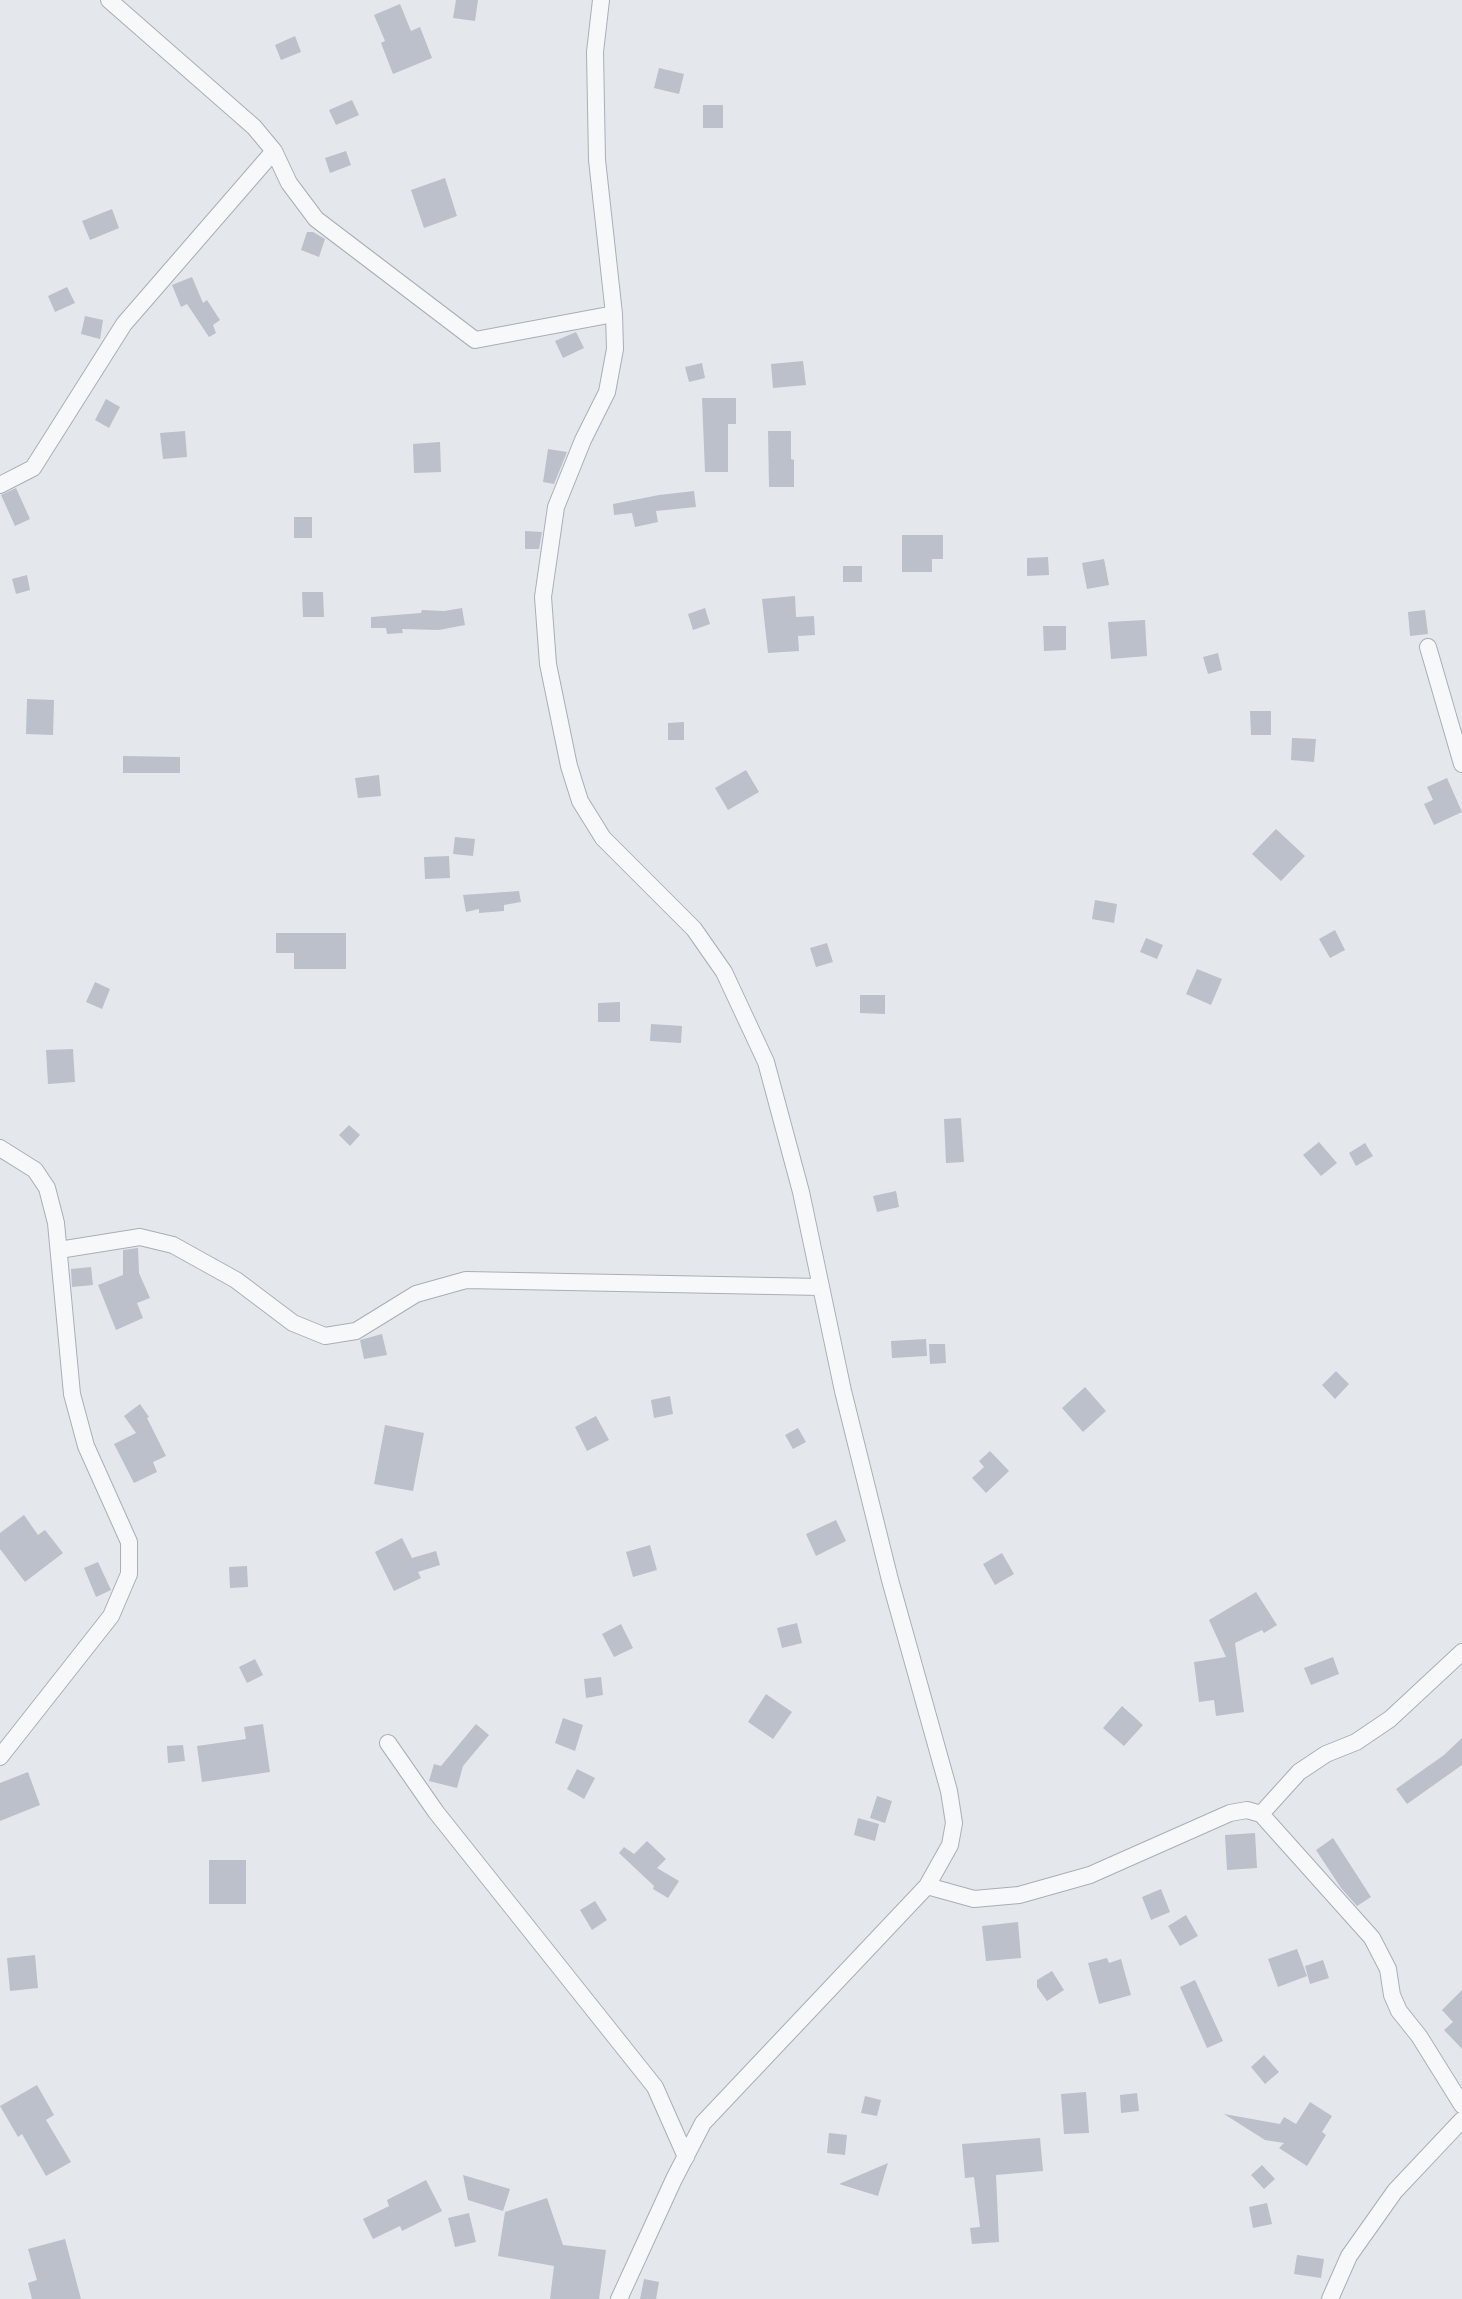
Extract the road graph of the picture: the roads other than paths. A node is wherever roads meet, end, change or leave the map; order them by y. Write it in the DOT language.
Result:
graph roads {
  1 [pos="108,0"];
  2 [pos="601,0"];
  3 [pos="274,151"];
  4 [pos="614,314"];
  5 [pos="0,485"];
  6 [pos="1428,647"];
  7 [pos="1462,764"];
  8 [pos="0,1148"];
  9 [pos="59,1251"];
  10 [pos="821,1287"];
  11 [pos="1462,1652"];
  12 [pos="388,1743"];
  13 [pos="0,1757"];
  14 [pos="1261,1814"];
  15 [pos="927,1886"];
  16 [pos="1462,2105"];
  17 [pos="1462,2120"];
  18 [pos="685,2157"];
  19 [pos="619,2299"];
  20 [pos="1330,2299"];
  1 -- 3 [label="street"];
  2 -- 4 [label="street"];
  3 -- 4 [label="street"];
  3 -- 5 [label="street"];
  4 -- 10 [label="street"];
  6 -- 7 [label="street"];
  8 -- 9 [label="street"];
  9 -- 10 [label="street"];
  9 -- 13 [label="street"];
  10 -- 15 [label="street"];
  11 -- 14 [label="street"];
  12 -- 18 [label="street"];
  14 -- 15 [label="street"];
  14 -- 16 [label="street"];
  15 -- 18 [label="street"];
  17 -- 20 [label="street"];
  18 -- 19 [label="street"];
}
